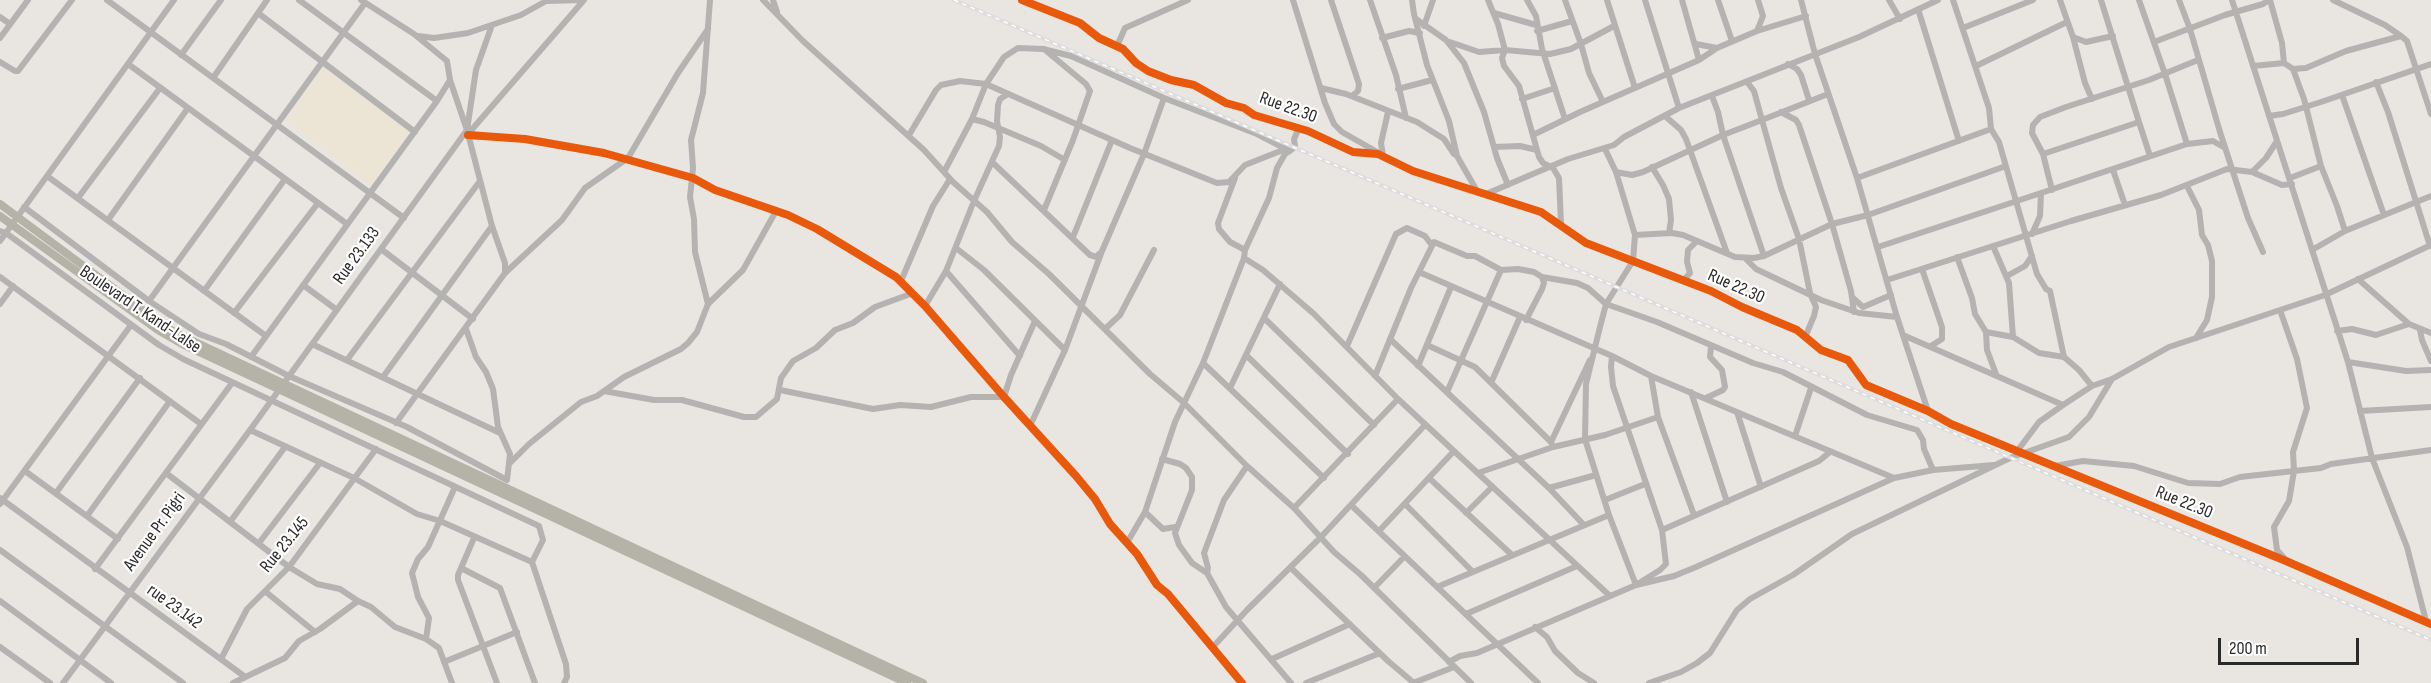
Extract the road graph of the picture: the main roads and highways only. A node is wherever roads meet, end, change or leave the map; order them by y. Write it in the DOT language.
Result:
graph roads {
  1 [pos="0,204"];
  2 [pos="0,216"];
  3 [pos="281,387"];
  4 [pos="509,493"];
  5 [pos="906,683"];
  6 [pos="923,683"];
  1 -- 3 [label="main road"];
  2 -- 3 [label="main road"];
  3 -- 4 [label="main road"];
  4 -- 5 [label="main road"];
  4 -- 6 [label="main road"];
}
